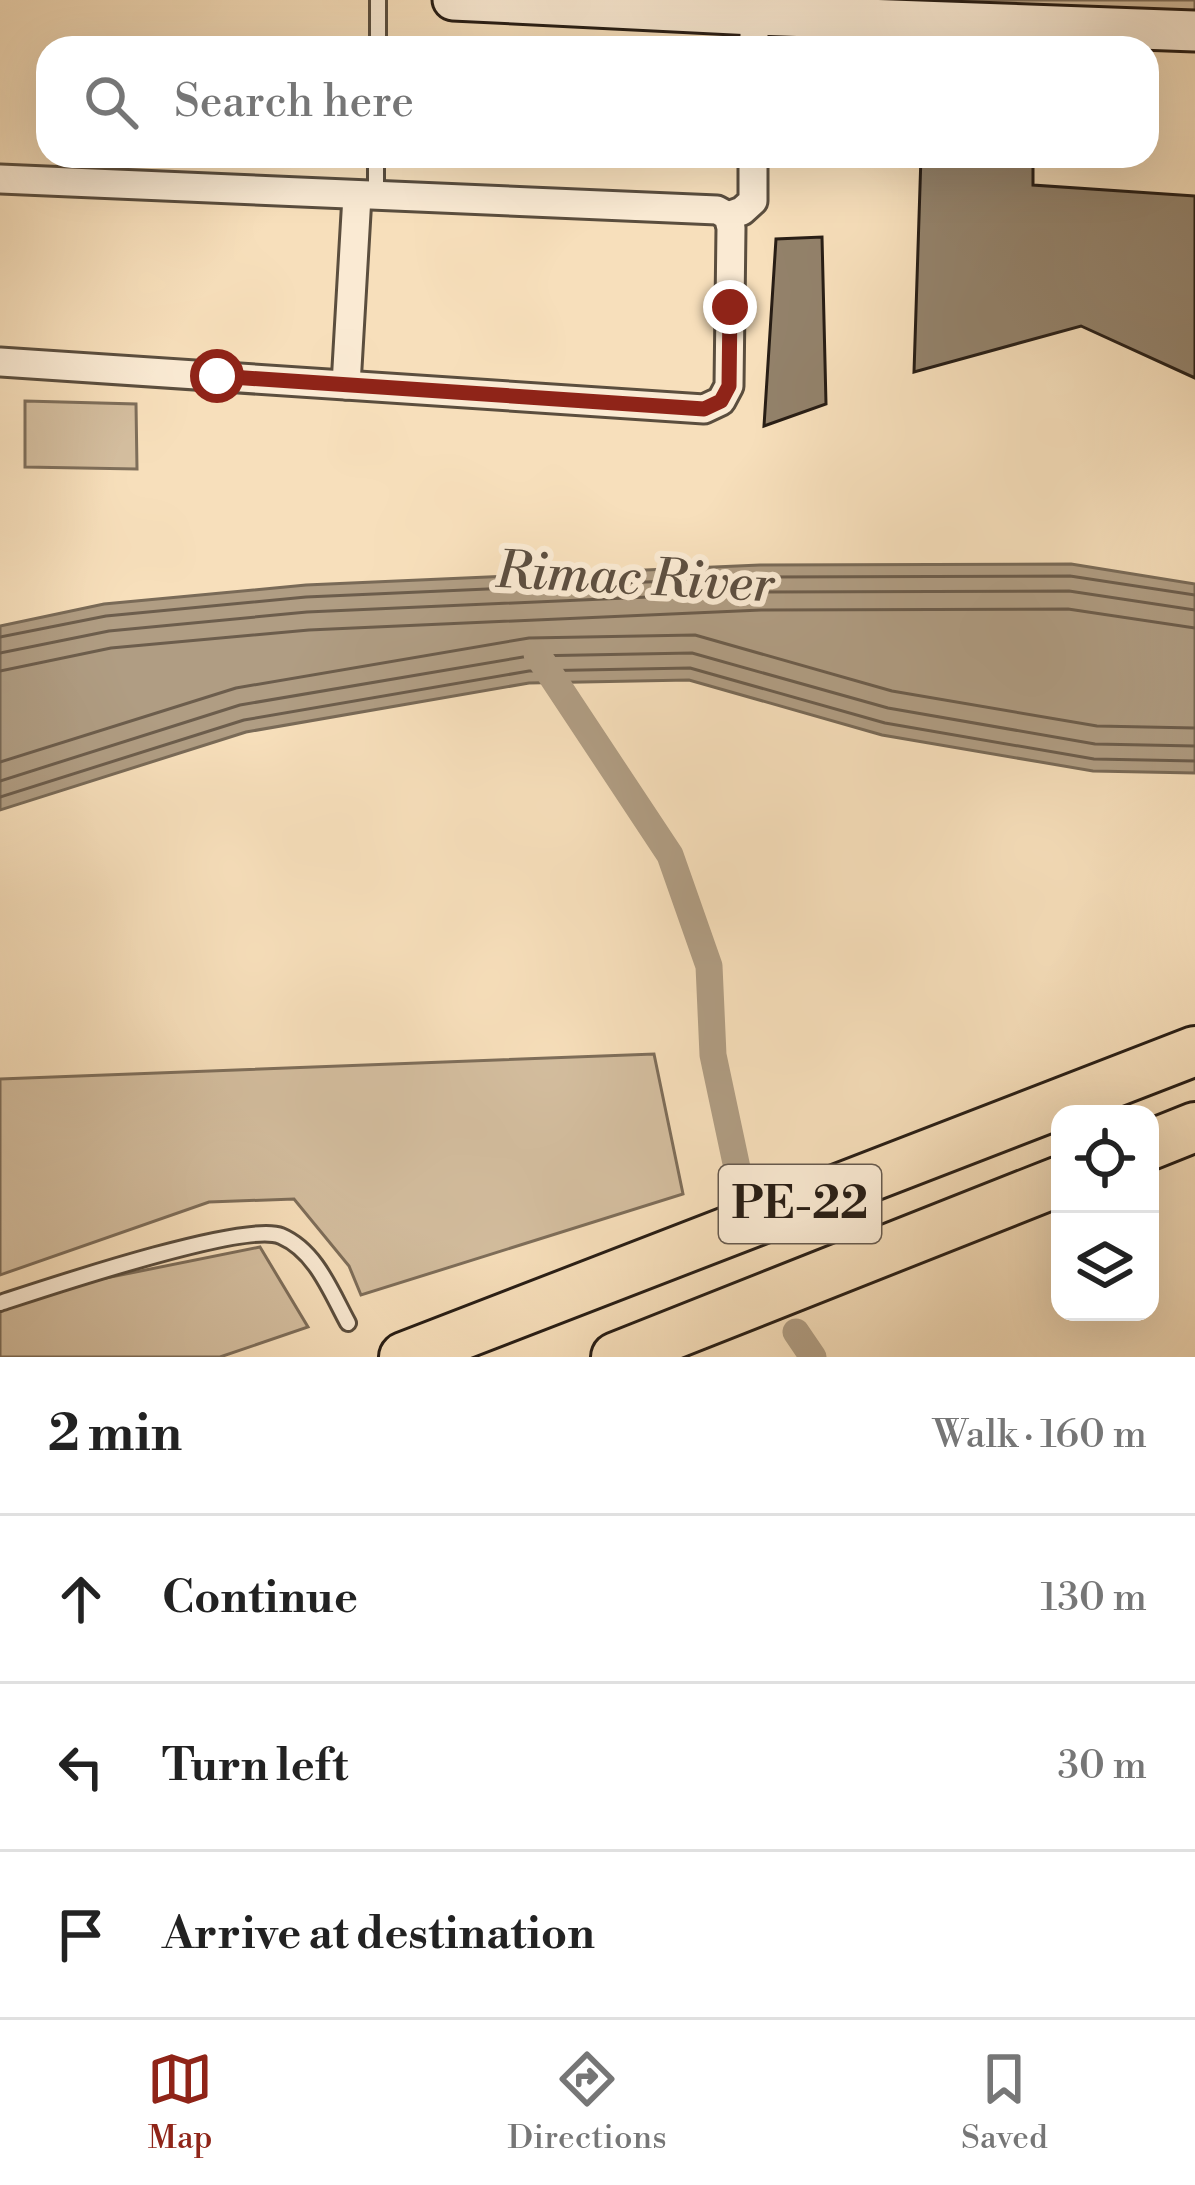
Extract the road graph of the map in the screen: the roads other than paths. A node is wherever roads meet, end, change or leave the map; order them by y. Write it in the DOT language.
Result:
graph roads {
  1 [pos="378,0"];
  2 [pos="453,0"];
  3 [pos="754,32"];
  4 [pos="1195,32"];
  5 [pos="378,36"];
  6 [pos="373,168"];
  7 [pos="753,168"];
  8 [pos="0,179"];
  9 [pos="366,196"];
  10 [pos="722,213"];
  11 [pos="0,362"];
  12 [pos="346,385"];
  13 [pos="1195,1051"];
  14 [pos="1195,1127"];
  15 [pos="1159,1141"];
  16 [pos="1051,1185"];
  17 [pos="0,1303"];
  18 [pos="348,1323"];
  19 [pos="404,1357"];
  20 [pos="616,1357"];
  1 -- 5 [label="lane"];
  2 -- 3 [label="main road"];
  3 -- 4 [label="main road"];
  6 -- 9 [label="lane"];
  7 -- 10 [label="street"];
  8 -- 9 [label="street"];
  9 -- 10 [label="street"];
  9 -- 12 [label="street"];
  10 -- 12 [label="street"];
  11 -- 12 [label="street"];
  13 -- 19 [label="highway, PE-22"];
  14 -- 15 [label="highway"];
  16 -- 20 [label="highway, PE-22"];
  17 -- 18 [label="lane"];
}
